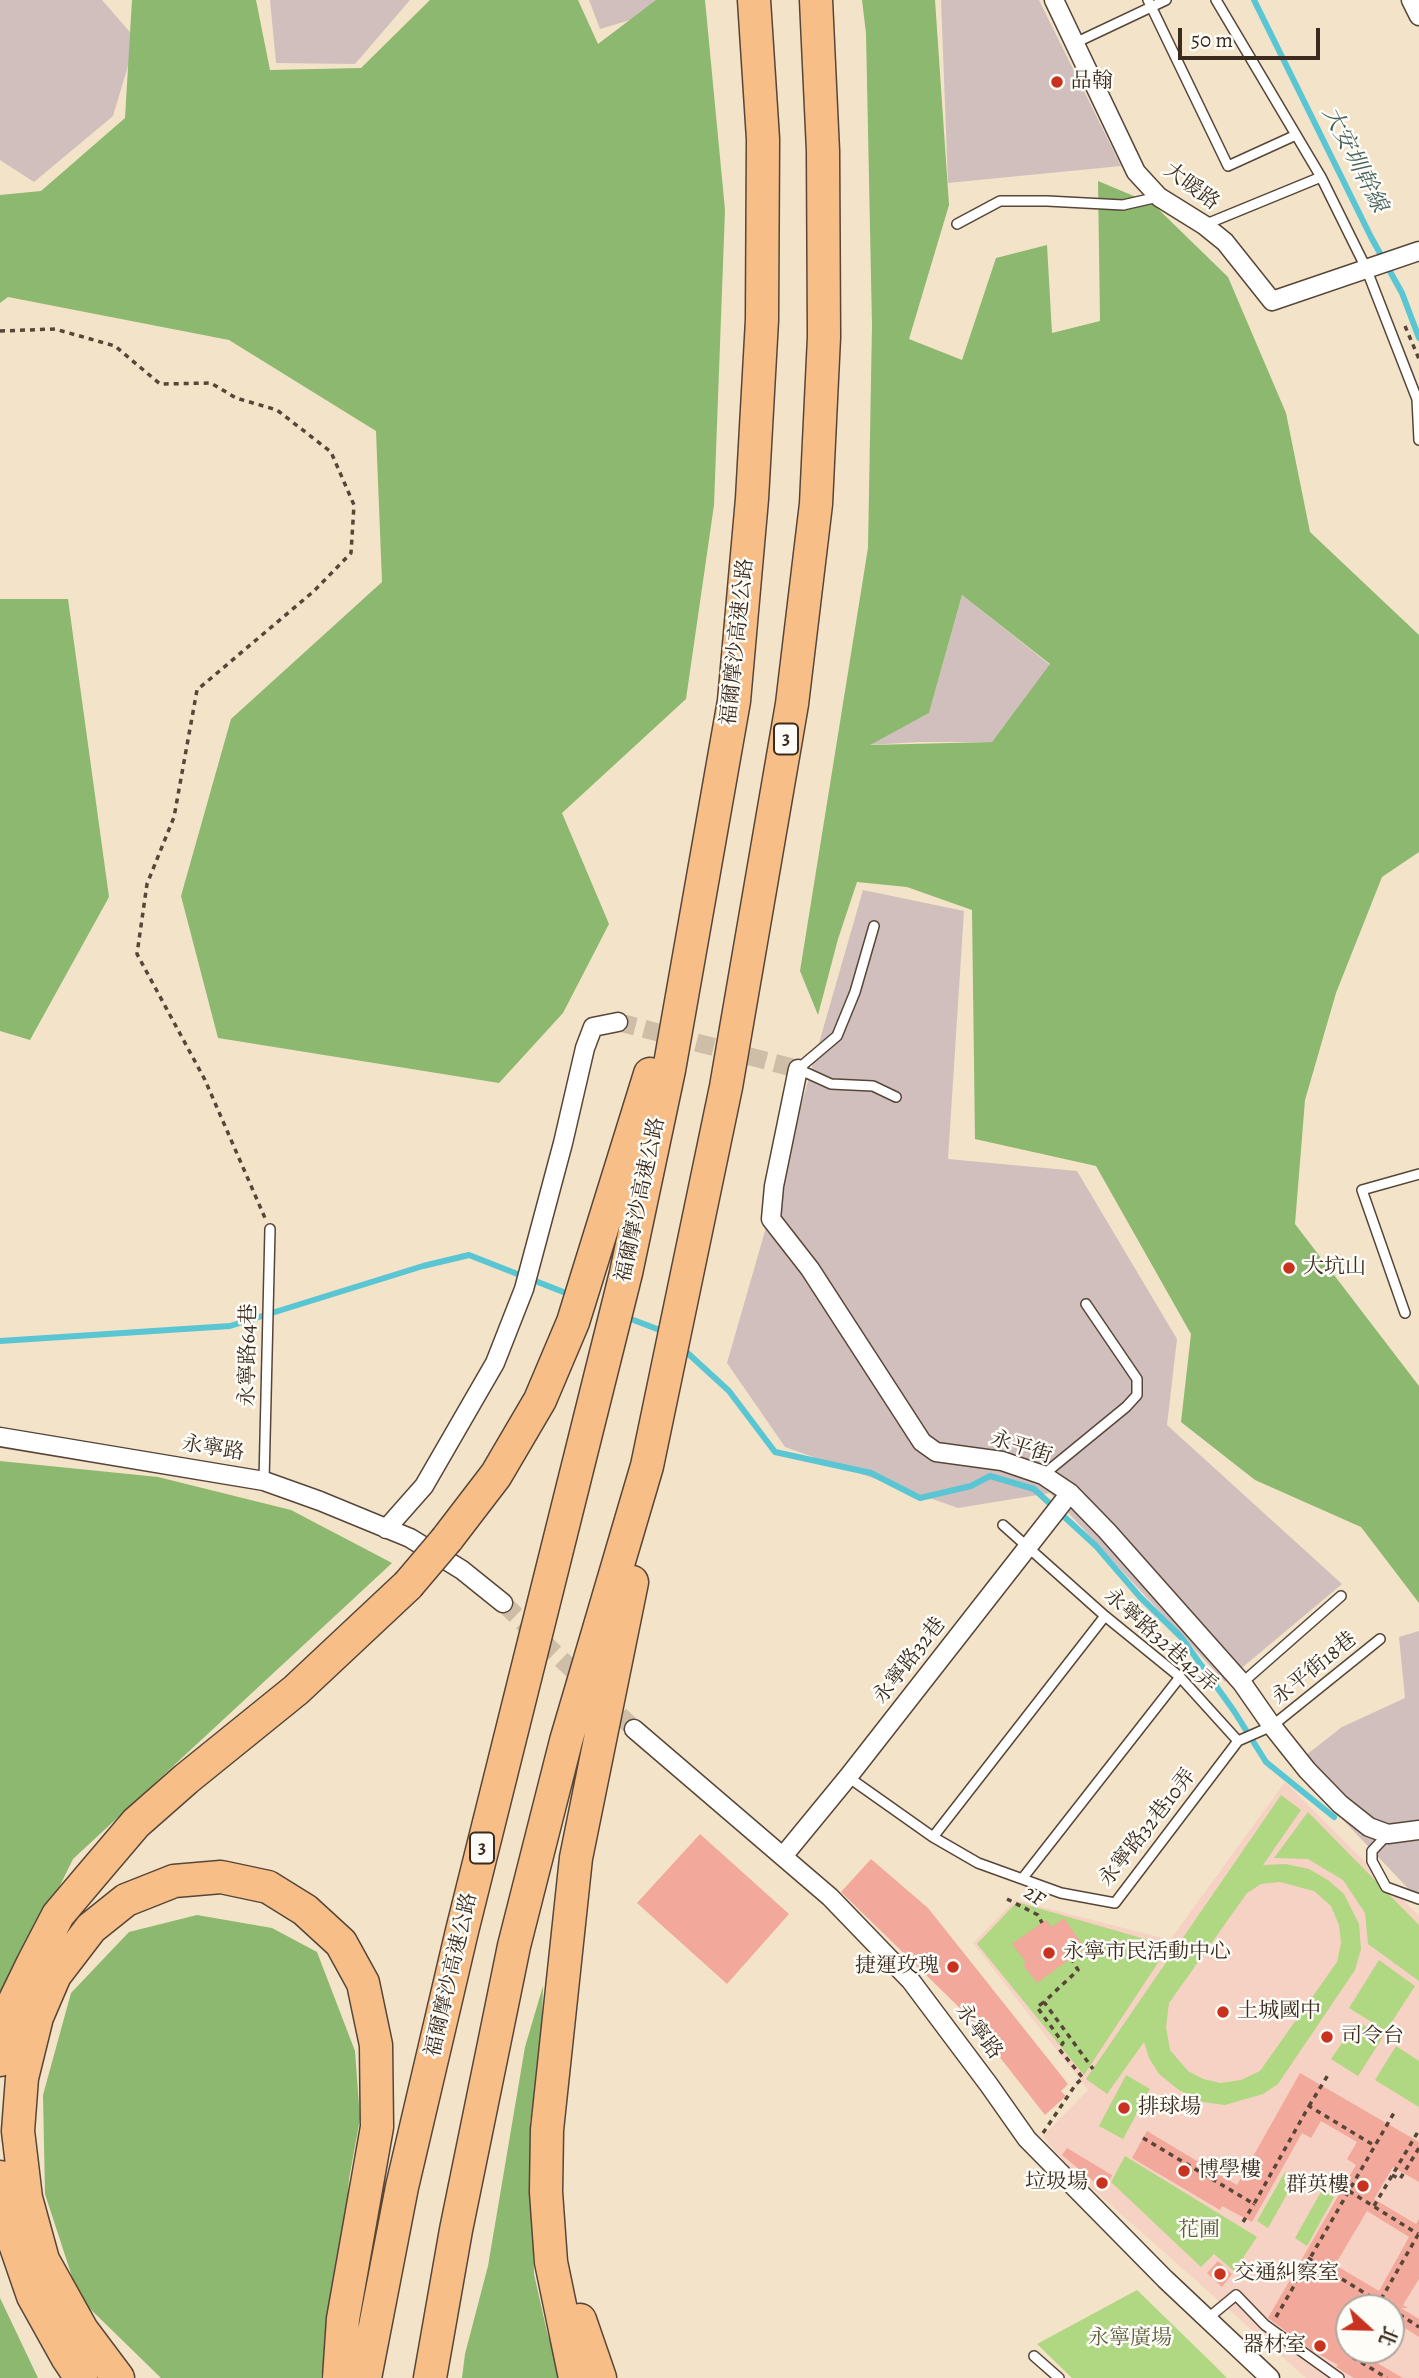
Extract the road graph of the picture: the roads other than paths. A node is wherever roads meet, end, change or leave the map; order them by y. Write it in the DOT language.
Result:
graph roads {
  1 [pos="754,0"];
  2 [pos="816,0"];
  3 [pos="1054,0"];
  4 [pos="1166,0"];
  5 [pos="1216,0"];
  6 [pos="1411,0"];
  7 [pos="1149,4"];
  8 [pos="1419,16"];
  9 [pos="1075,43"];
  10 [pos="1296,135"];
  11 [pos="1321,177"];
  12 [pos="1159,197"];
  13 [pos="957,224"];
  14 [pos="1204,225"];
  15 [pos="1413,253"];
  16 [pos="1370,266"];
  17 [pos="1419,440"];
  18 [pos="734,701"];
  19 [pos="874,926"];
  20 [pos="618,1022"];
  21 [pos="798,1069"];
  22 [pos="896,1097"];
  23 [pos="1419,1174"];
  24 [pos="270,1229"];
  25 [pos="1086,1304"];
  26 [pos="1405,1312"];
  27 [pos="0,1437"];
  28 [pos="646,1466"];
  29 [pos="1043,1475"];
  30 [pos="264,1481"];
  31 [pos="1070,1493"];
  32 [pos="1003,1525"];
  33 [pos="386,1529"];
  34 [pos="1028,1546"];
  35 [pos="1341,1596"];
  36 [pos="503,1603"];
  37 [pos="1105,1616"];
  38 [pos="1380,1639"];
  39 [pos="1180,1677"];
  40 [pos="1242,1683"];
  41 [pos="1272,1726"];
  42 [pos="634,1729"];
  43 [pos="1238,1741"];
  44 [pos="848,1777"];
  45 [pos="1419,1830"];
  46 [pos="1388,1834"];
  47 [pos="933,1837"];
  48 [pos="783,1855"];
  49 [pos="1022,1879"];
  50 [pos="1419,1899"];
  51 [pos="0,2060"];
  52 [pos="554,2078"];
  53 [pos="0,2177"];
  54 [pos="1207,2319"];
  55 [pos="1034,2356"];
  56 [pos="82,2378"];
  57 [pos="118,2378"];
  58 [pos="339,2378"];
  59 [pos="365,2378"];
  60 [pos="430,2378"];
  61 [pos="575,2378"];
  62 [pos="600,2378"];
  63 [pos="1059,2378"];
  64 [pos="1270,2378"];
  65 [pos="1339,2378"];
  1 -- 18 [label="highway, 福爾摩沙高速公路 / 3"];
  2 -- 28 [label="highway, 3"];
  3 -- 9 [label="street, 大暖路"];
  4 -- 7 [label="lane"];
  5 -- 10 [label="lane"];
  6 -- 8 [label="street"];
  7 -- 9 [label="lane"];
  7 -- 10 [label="lane"];
  9 -- 12 [label="street, 大暖路"];
  10 -- 11 [label="lane"];
  11 -- 14 [label="lane"];
  11 -- 16 [label="lane"];
  12 -- 13 [label="lane"];
  12 -- 14 [label="street, 大暖路"];
  14 -- 16 [label="street, 大暖路"];
  15 -- 16 [label="street"];
  16 -- 17 [label="lane"];
  18 -- 51 [label="highway, bridge"];
  18 -- 59 [label="highway, 福爾摩沙高速公路 / 3"];
  19 -- 21 [label="lane"];
  20 -- 33 [label="street"];
  21 -- 22 [label="lane"];
  21 -- 29 [label="street, 永平街"];
  23 -- 26 [label="lane"];
  24 -- 30 [label="lane, 永寧路64巷"];
  25 -- 29 [label="lane"];
  27 -- 30 [label="street, 永寧路"];
  28 -- 52 [label="highway"];
  28 -- 60 [label="highway, 3"];
  29 -- 31 [label="street, 永平街"];
  30 -- 33 [label="street, 永寧路"];
  31 -- 34 [label="street, 永寧路32巷"];
  31 -- 40 [label="street, 永平街"];
  32 -- 34 [label="lane, 永寧路32巷42弄"];
  33 -- 36 [label="street, 永寧路"];
  34 -- 37 [label="lane, 永寧路32巷42弄"];
  34 -- 44 [label="street, 永寧路32巷"];
  35 -- 40 [label="lane"];
  37 -- 39 [label="lane, 永寧路32巷42弄"];
  37 -- 47 [label="lane"];
  38 -- 41 [label="lane, 永平街18巷"];
  39 -- 43 [label="lane, 永寧路32巷42弄"];
  39 -- 49 [label="lane"];
  40 -- 41 [label="street, 永平街"];
  41 -- 43 [label="lane"];
  41 -- 46 [label="street, 永平街"];
  42 -- 48 [label="street, 永寧路"];
  43 -- 49 [label="lane, 永寧路32巷10弄"];
  44 -- 47 [label="lane, 永寧路32巷10弄"];
  44 -- 48 [label="street, 永寧路32巷"];
  45 -- 46 [label="street"];
  46 -- 50 [label="lane"];
  47 -- 49 [label="lane, 永寧路32巷10弄"];
  48 -- 54 [label="street, 永寧路"];
  52 -- 61 [label="highway"];
  52 -- 62 [label="highway"];
  53 -- 56 [label="highway"];
  54 -- 64 [label="street, 永寧路"];
  54 -- 65 [label="lane"];
  55 -- 63 [label="lane"];
  57 -- 58 [label="highway"];
}
